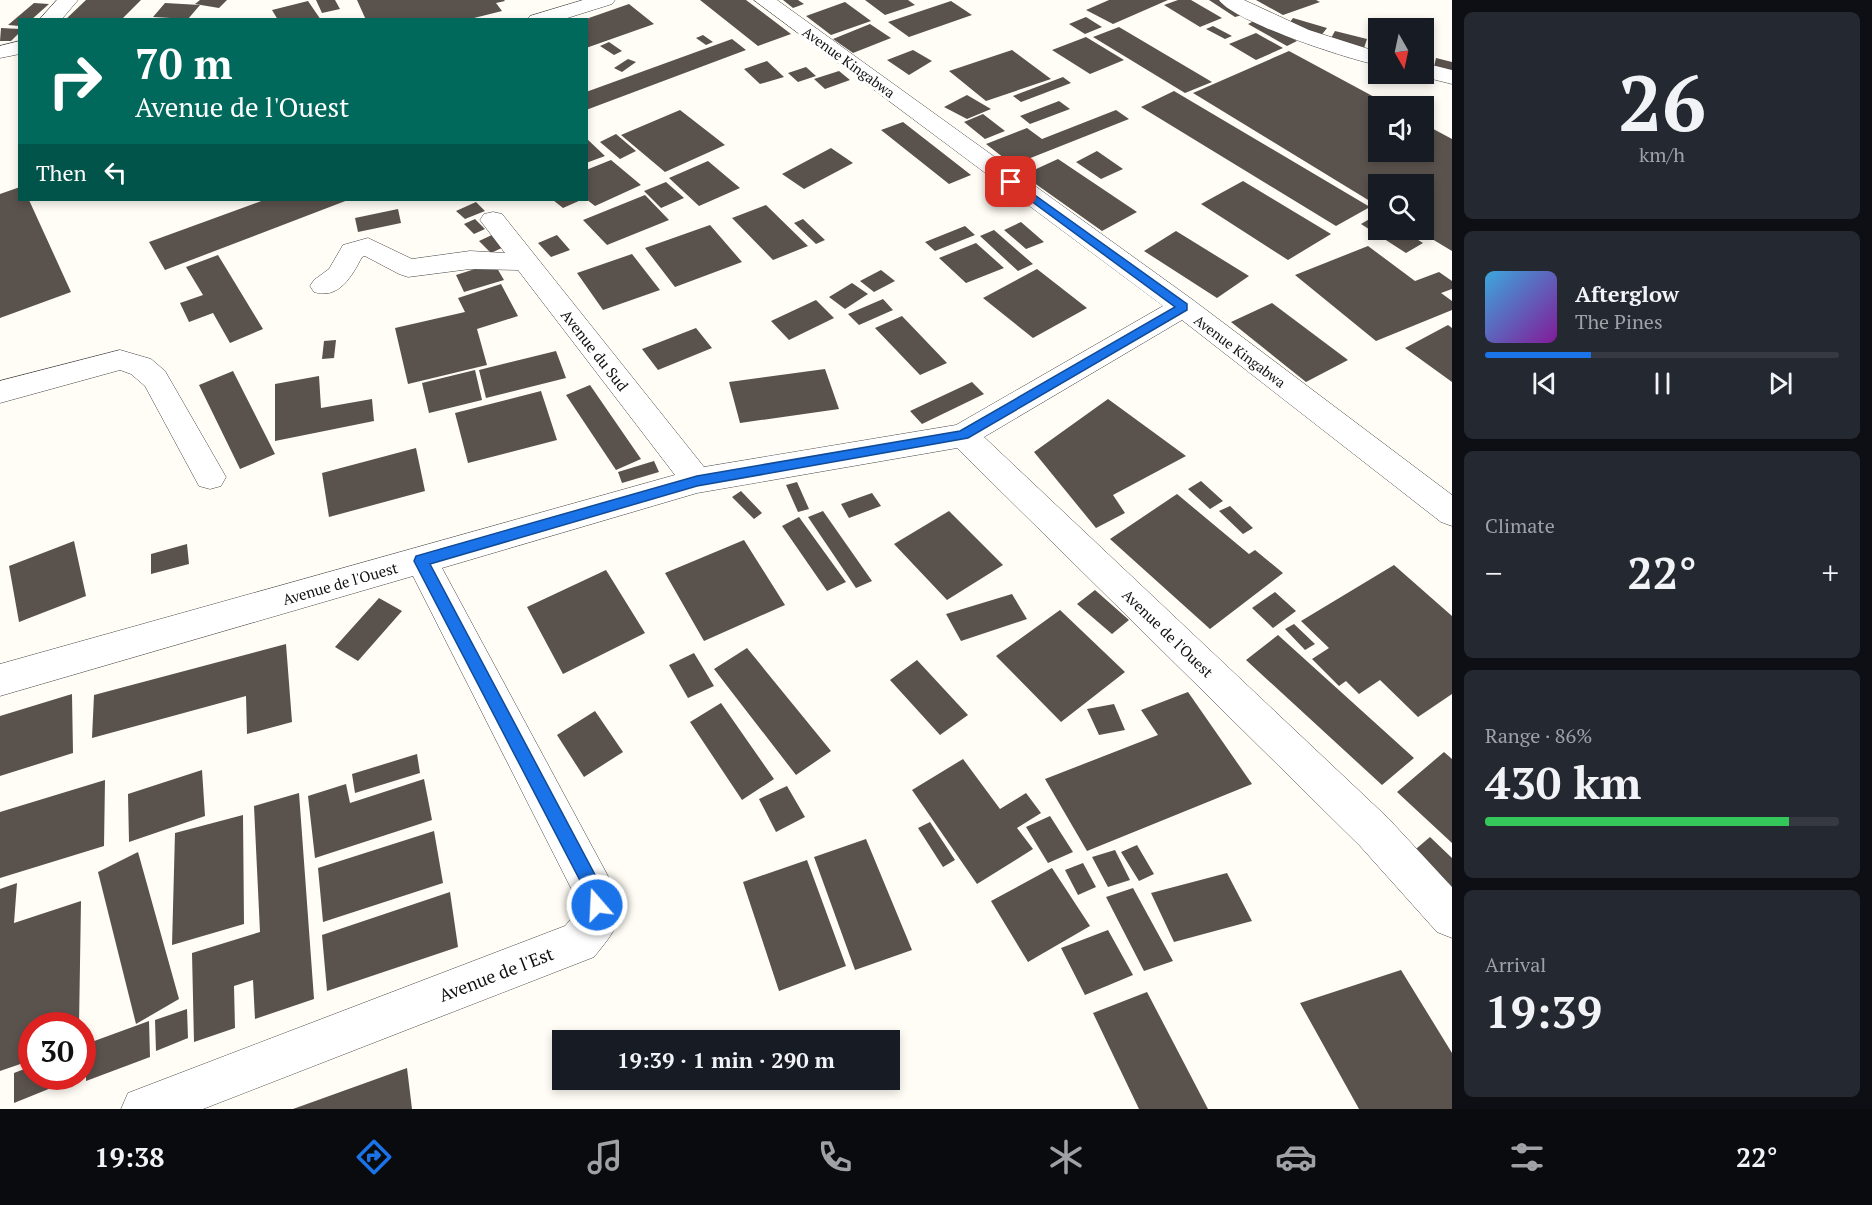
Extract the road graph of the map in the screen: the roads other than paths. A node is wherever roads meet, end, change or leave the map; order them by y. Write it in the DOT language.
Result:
graph roads {
  1 [pos="68,0"];
  2 [pos="605,0"];
  3 [pos="764,0"];
  4 [pos="1229,0"];
  5 [pos="51,18"];
  6 [pos="544,18"];
  7 [pos="1368,56"];
  8 [pos="1434,72"];
  9 [pos="1452,76"];
  10 [pos="492,220"];
  11 [pos="525,262"];
  12 [pos="323,286"];
  13 [pos="1183,307"];
  14 [pos="0,392"];
  15 [pos="963,435"];
  16 [pos="210,477"];
  17 [pos="697,481"];
  18 [pos="1452,513"];
  19 [pos="421,561"];
  20 [pos="0,680"];
  21 [pos="1452,917"];
  22 [pos="144,1109"];
  1 -- 5 [label="street"];
  2 -- 6 [label="street"];
  3 -- 13 [label="street, Avenue Kingabwa"];
  4 -- 7 [label="street"];
  8 -- 9 [label="street"];
  10 -- 11 [label="street, Avenue du Sud"];
  11 -- 12 [label="street"];
  11 -- 17 [label="street, Avenue du Sud"];
  13 -- 15 [label="street, Avenue de l'Ouest"];
  13 -- 18 [label="street, Avenue Kingabwa"];
  14 -- 16 [label="street"];
  15 -- 17 [label="street, Avenue de l'Ouest"];
  15 -- 21 [label="street, Avenue de l'Ouest"];
  17 -- 19 [label="street, Avenue de l'Ouest"];
  19 -- 20 [label="street, Avenue de l'Ouest"];
  19 -- 22 [label="street, Avenue de l'Est"];
}
